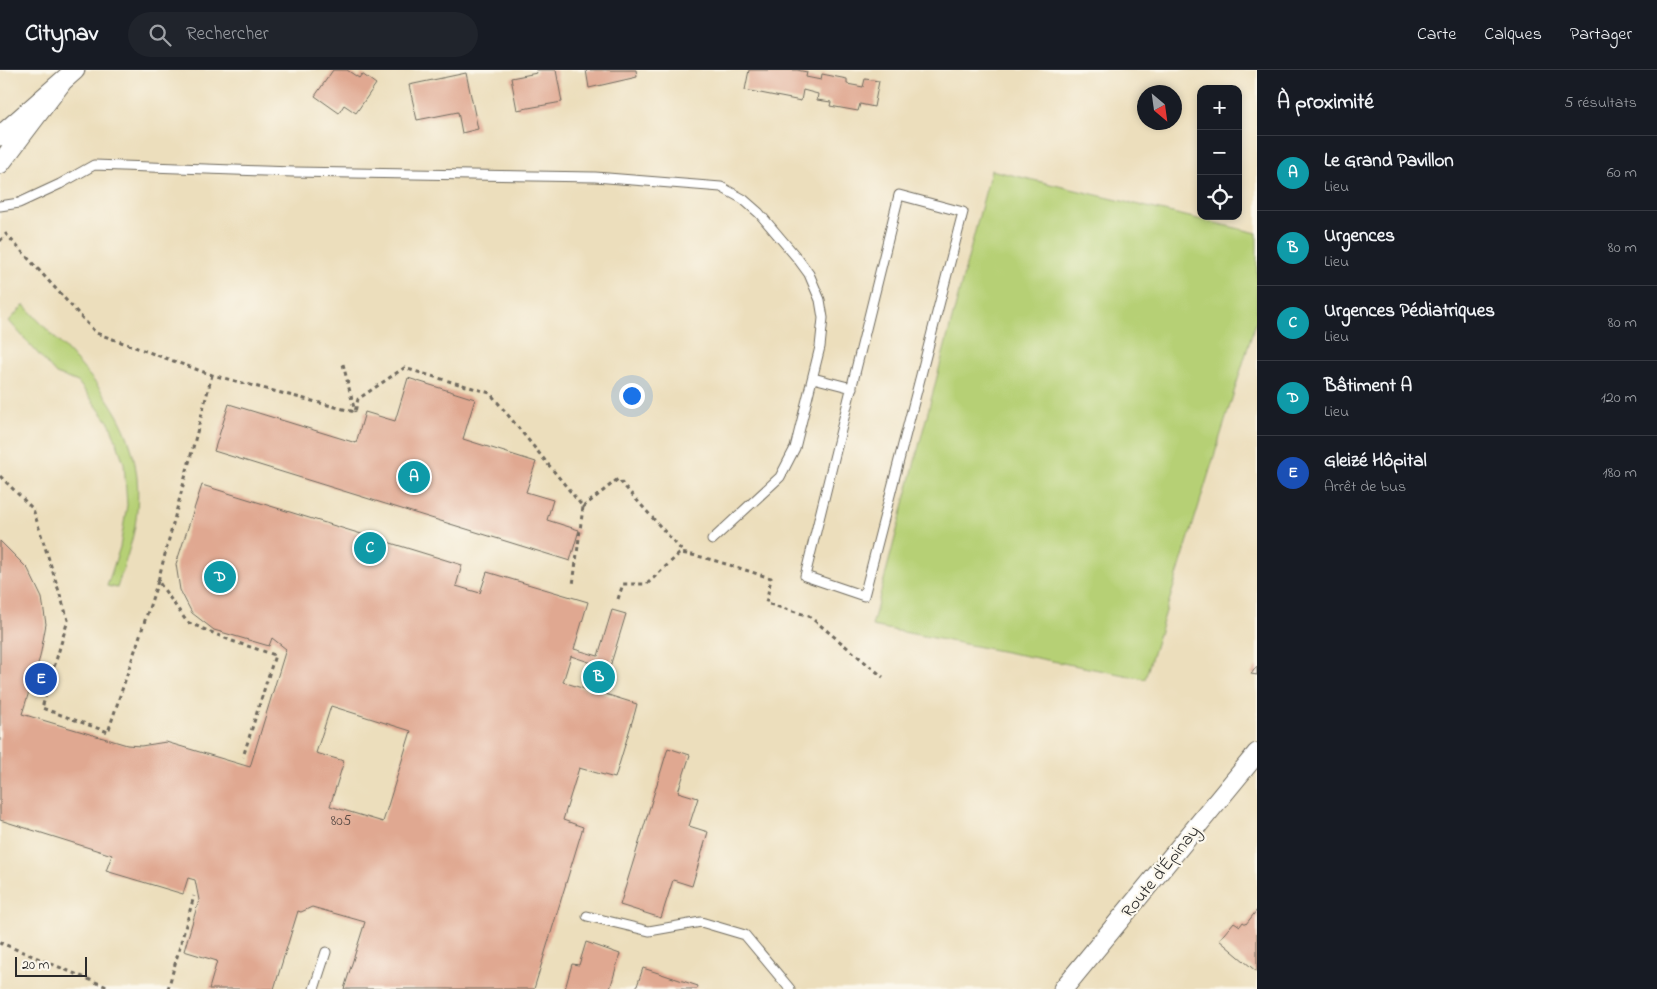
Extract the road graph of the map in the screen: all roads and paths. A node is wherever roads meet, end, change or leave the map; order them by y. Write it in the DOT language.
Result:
graph roads {
  1 [pos="68,76"];
  2 [pos="0,136"];
  3 [pos="0,164"];
  4 [pos="0,206"];
  5 [pos="0,241"];
  6 [pos="343,364"];
  7 [pos="212,376"];
  8 [pos="813,378"];
  9 [pos="852,388"];
  10 [pos="355,412"];
  11 [pos="0,476"];
  12 [pos="583,507"];
  13 [pos="712,540"];
  14 [pos="683,552"];
  15 [pos="158,581"];
  16 [pos="573,584"];
  17 [pos="618,599"];
  18 [pos="883,677"];
  19 [pos="1257,753"];
  20 [pos="243,757"];
  21 [pos="194,896"];
  22 [pos="587,916"];
  23 [pos="0,945"];
  24 [pos="326,952"];
  25 [pos="112,989"];
  26 [pos="168,989"];
  27 [pos="314,989"];
  28 [pos="790,989"];
  29 [pos="1063,989"];
  1 -- 2 [label="street"];
  1 -- 3 [label="street"];
  4 -- 8 [label="lane"];
  5 -- 7 [label="path"];
  6 -- 10 [label="path"];
  7 -- 10 [label="path"];
  7 -- 15 [label="path"];
  8 -- 9 [label="lane"];
  8 -- 13 [label="lane"];
  9 -- 9 [label="lane"];
  10 -- 12 [label="path"];
  11 -- 15 [label="path"];
  12 -- 14 [label="path"];
  12 -- 16 [label="path"];
  14 -- 17 [label="path"];
  14 -- 18 [label="path"];
  15 -- 20 [label="path"];
  19 -- 29 [label="street, Route d'Épinay"];
  21 -- 26 [label="path"];
  22 -- 28 [label="lane"];
  23 -- 25 [label="path"];
  24 -- 27 [label="lane"];
}
